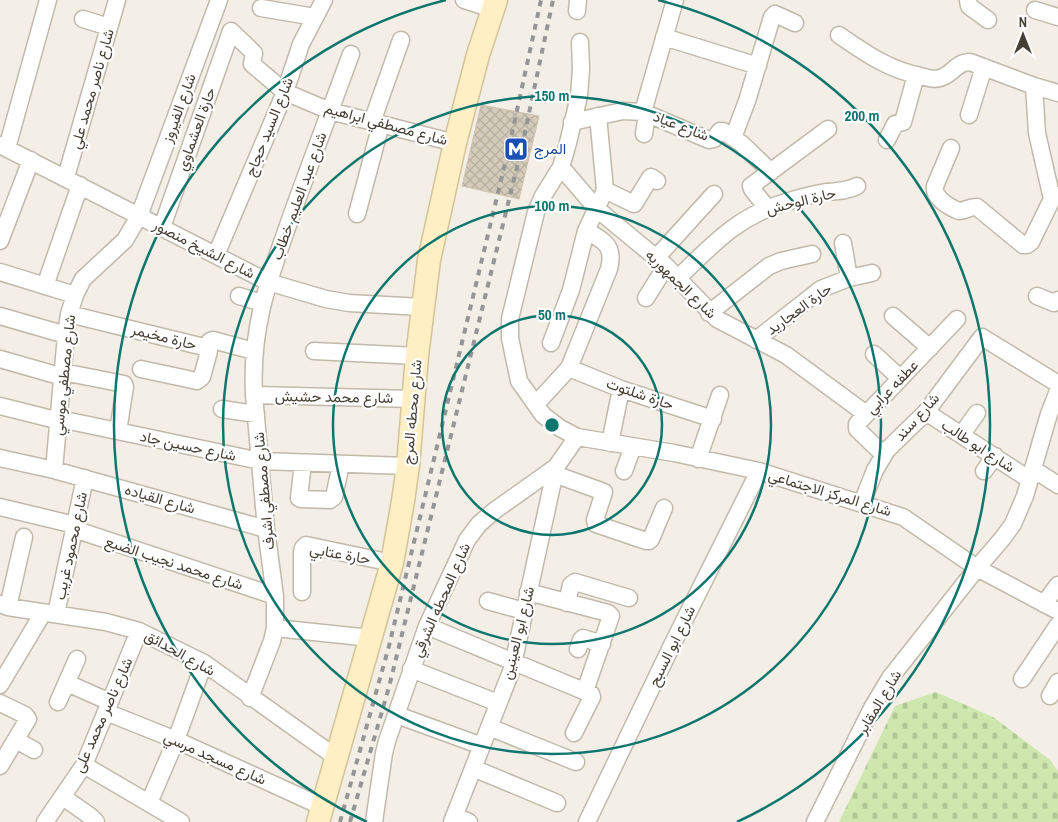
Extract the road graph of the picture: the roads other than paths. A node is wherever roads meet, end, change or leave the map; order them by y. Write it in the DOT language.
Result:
graph roads {
  1 [pos="48,0"];
  2 [pos="117,0"];
  3 [pos="219,0"];
  4 [pos="324,0"];
  5 [pos="464,0"];
  6 [pos="676,0"];
  7 [pos="968,0"];
  8 [pos="494,5"];
  9 [pos="261,8"];
  10 [pos="1035,10"];
  11 [pos="316,17"];
  12 [pos="1058,17"];
  13 [pos="82,19"];
  14 [pos="988,20"];
  15 [pos="795,23"];
  16 [pos="109,27"];
  17 [pos="231,31"];
  18 [pos="839,35"];
  19 [pos="664,37"];
  20 [pos="401,40"];
  21 [pos="580,42"];
  22 [pos="351,54"];
  23 [pos="758,66"];
  24 [pos="984,67"];
  25 [pos="916,75"];
  26 [pos="1034,86"];
  27 [pos="285,92"];
  28 [pos="1058,93"];
  29 [pos="330,111"];
  30 [pos="645,113"];
  31 [pos="969,115"];
  32 [pos="598,116"];
  33 [pos="572,122"];
  34 [pos="376,123"];
  35 [pos="828,129"];
  36 [pos="644,134"];
  37 [pos="733,138"];
  38 [pos="887,140"];
  39 [pos="455,143"];
  40 [pos="3,146"];
  41 [pos="951,148"];
  42 [pos="31,160"];
  43 [pos="561,167"];
  44 [pos="771,172"];
  45 [pos="73,181"];
  46 [pos="657,181"];
  47 [pos="857,186"];
  48 [pos="605,190"];
  49 [pos="714,194"];
  50 [pos="1055,197"];
  51 [pos="767,208"];
  52 [pos="597,209"];
  53 [pos="357,214"];
  54 [pos="139,216"];
  55 [pos="162,227"];
  56 [pos="586,231"];
  57 [pos="1,233"];
  58 [pos="844,243"];
  59 [pos="812,254"];
  60 [pos="216,255"];
  61 [pos="661,262"];
  62 [pos="0,272"];
  63 [pos="872,273"];
  64 [pos="678,278"];
  65 [pos="848,278"];
  66 [pos="268,282"];
  67 [pos="45,286"];
  68 [pos="74,295"];
  69 [pos="239,296"];
  70 [pos="1037,296"];
  71 [pos="646,298"];
  72 [pos="1058,300"];
  73 [pos="262,303"];
  74 [pos="422,307"];
  75 [pos="709,313"];
  76 [pos="69,314"];
  77 [pos="0,316"];
  78 [pos="893,316"];
  79 [pos="958,319"];
  80 [pos="66,335"];
  81 [pos="756,340"];
  82 [pos="551,343"];
  83 [pos="208,347"];
  84 [pos="930,348"];
  85 [pos="314,350"];
  86 [pos="254,351"];
  87 [pos="874,354"];
  88 [pos="417,356"];
  89 [pos="0,359"];
  90 [pos="569,368"];
  91 [pos="141,369"];
  92 [pos="63,374"];
  93 [pos="900,378"];
  94 [pos="1058,384"];
  95 [pos="621,389"];
  96 [pos="1058,390"];
  97 [pos="254,395"];
  98 [pos="720,395"];
  99 [pos="414,399"];
  100 [pos="536,404"];
  101 [pos="0,406"];
  102 [pos="222,409"];
  103 [pos="926,412"];
  104 [pos="977,413"];
  105 [pos="256,414"];
  106 [pos="866,414"];
  107 [pos="712,418"];
  108 [pos="60,420"];
  109 [pos="118,431"];
  110 [pos="962,434"];
  111 [pos="577,436"];
  112 [pos="610,443"];
  113 [pos="633,446"];
  114 [pos="884,456"];
  115 [pos="995,456"];
  116 [pos="0,458"];
  117 [pos="698,459"];
  118 [pos="260,461"];
  119 [pos="303,462"];
  120 [pos="341,464"];
  121 [pos="408,466"];
  122 [pos="54,470"];
  123 [pos="555,470"];
  124 [pos="624,471"];
  125 [pos="758,471"];
  126 [pos="984,471"];
  127 [pos="1032,475"];
  128 [pos="85,478"];
  129 [pos="1058,485"];
  130 [pos="862,503"];
  131 [pos="0,507"];
  132 [pos="664,508"];
  133 [pos="75,527"];
  134 [pos="266,529"];
  135 [pos="24,537"];
  136 [pos="392,563"];
  137 [pos="977,568"];
  138 [pos="1058,585"];
  139 [pos="302,592"];
  140 [pos="528,592"];
  141 [pos="274,596"];
  142 [pos="629,598"];
  143 [pos="488,601"];
  144 [pos="567,603"];
  145 [pos="4,605"];
  146 [pos="1051,607"];
  147 [pos="524,611"];
  148 [pos="49,614"];
  149 [pos="1058,625"];
  150 [pos="426,626"];
  151 [pos="275,628"];
  152 [pos="139,631"];
  153 [pos="371,638"];
  154 [pos="602,644"];
  155 [pos="578,649"];
  156 [pos="77,659"];
  157 [pos="514,662"];
  158 [pos="204,663"];
  159 [pos="411,669"];
  160 [pos="1022,679"];
  161 [pos="67,683"];
  162 [pos="0,685"];
  163 [pos="585,691"];
  164 [pos="250,698"];
  165 [pos="58,702"];
  166 [pos="0,703"];
  167 [pos="498,703"];
  168 [pos="108,707"];
  169 [pos="397,715"];
  170 [pos="489,727"];
  171 [pos="574,734"];
  172 [pos="16,740"];
  173 [pos="176,740"];
  174 [pos="482,746"];
  175 [pos="34,750"];
  176 [pos="337,758"];
  177 [pos="576,762"];
  178 [pos="84,765"];
  179 [pos="0,766"];
  180 [pos="473,768"];
  181 [pos="63,797"];
  182 [pos="149,803"];
  183 [pos="558,803"];
  184 [pos="321,815"];
  185 [pos="459,820"];
  186 [pos="593,820"];
  187 [pos="45,822"];
  188 [pos="96,822"];
  189 [pos="180,822"];
  190 [pos="374,822"];
  191 [pos="815,822"];
  1 -- 40 [label="street"];
  2 -- 16 [label="street, شارع ناصر محمد علي"];
  3 -- 54 [label="street, شارع الفيروز"];
  4 -- 11 [label="street, شارع السيد حجاج"];
  5 -- 8 [label="street"];
  6 -- 19 [label="street"];
  7 -- 14 [label="street"];
  8 -- 39 [label="main road, شارع محطه المرج"];
  9 -- 11 [label="street"];
  10 -- 12 [label="street"];
  11 -- 27 [label="street, شارع السيد حجاج"];
  13 -- 16 [label="street"];
  15 -- 23 [label="street"];
  16 -- 45 [label="street, شارع ناصر محمد علي"];
  17 -- 27 [label="street, شارع مصطفي ابراهيم"];
  17 -- 55 [label="street, حارة العشماوي"];
  18 -- 25 [label="street"];
  19 -- 23 [label="street"];
  19 -- 30 [label="street"];
  20 -- 34 [label="street"];
  21 -- 33 [label="street"];
  22 -- 29 [label="street, شارع عبد العليم خطاب"];
  23 -- 37 [label="street"];
  24 -- 25 [label="street"];
  24 -- 26 [label="street"];
  24 -- 31 [label="street"];
  25 -- 38 [label="street"];
  26 -- 28 [label="street"];
  26 -- 50 [label="street"];
  27 -- 29 [label="street, شارع مصطفي ابراهيم"];
  27 -- 60 [label="street, شارع السيد حجاج"];
  29 -- 34 [label="street, شارع مصطفي ابراهيم"];
  29 -- 66 [label="street, شارع عبد العليم خطاب"];
  30 -- 32 [label="street, شارع عياد"];
  30 -- 36 [label="street"];
  30 -- 37 [label="street, شارع عياد"];
  32 -- 33 [label="street, شارع عياد"];
  32 -- 48 [label="street"];
  33 -- 43 [label="street"];
  34 -- 39 [label="street, شارع مصطفي ابراهيم"];
  34 -- 53 [label="street"];
  35 -- 44 [label="street"];
  37 -- 44 [label="street"];
  39 -- 74 [label="main road, شارع محطه المرج"];
  40 -- 42 [label="street, شارع الشيخ منصور"];
  41 -- 50 [label="street"];
  42 -- 45 [label="street, شارع الشيخ منصور"];
  42 -- 57 [label="street"];
  43 -- 52 [label="street, شارع الجمهوريه"];
  43 -- 100 [label="street"];
  44 -- 51 [label="street"];
  45 -- 54 [label="street, شارع الشيخ منصور"];
  45 -- 67 [label="street, شارع ناصر محمد علي"];
  46 -- 48 [label="street"];
  47 -- 51 [label="street, حارة الوحش"];
  48 -- 52 [label="street"];
  49 -- 61 [label="street"];
  51 -- 64 [label="street, حارة الوحش"];
  52 -- 56 [label="street"];
  52 -- 61 [label="street, شارع الجمهوريه"];
  54 -- 55 [label="street, شارع الشيخ منصور"];
  54 -- 68 [label="street, شارع مصطفي موسي"];
  55 -- 60 [label="street, شارع الشيخ منصور"];
  56 -- 82 [label="street"];
  56 -- 90 [label="street"];
  58 -- 65 [label="street"];
  59 -- 75 [label="street"];
  60 -- 66 [label="street, شارع الشيخ منصور"];
  61 -- 64 [label="street, شارع الجمهوريه"];
  61 -- 71 [label="street"];
  62 -- 67 [label="street"];
  63 -- 65 [label="street, حارة العجاريد"];
  64 -- 75 [label="street, شارع الجمهوريه"];
  65 -- 81 [label="street, حارة العجاريد"];
  66 -- 73 [label="street, شارع مصطفي اشرف"];
  66 -- 74 [label="street, شارع الشيخ منصور"];
  67 -- 68 [label="street"];
  68 -- 76 [label="street, شارع مصطفي موسي"];
  69 -- 73 [label="street"];
  70 -- 72 [label="street"];
  73 -- 86 [label="street, شارع مصطفي اشرف"];
  74 -- 88 [label="main road, شارع محطه المرج"];
  75 -- 81 [label="street, شارع الجمهوريه"];
  76 -- 80 [label="street, شارع مصطفي موسي"];
  76 -- 83 [label="street, حارة مخيمر"];
  77 -- 80 [label="street"];
  78 -- 84 [label="street"];
  79 -- 84 [label="street, عطفه عرابي"];
  80 -- 92 [label="street, شارع مصطفي موسي"];
  81 -- 106 [label="street, شارع الجمهوريه"];
  83 -- 86 [label="street, حارة مخيمر"];
  83 -- 91 [label="street"];
  84 -- 93 [label="street, عطفه عرابي"];
  85 -- 88 [label="street"];
  86 -- 97 [label="street, شارع مصطفي اشرف"];
  87 -- 93 [label="street"];
  88 -- 99 [label="main road, شارع محطه المرج"];
  89 -- 92 [label="street"];
  90 -- 95 [label="street, حارة شلتوت"];
  90 -- 100 [label="street"];
  92 -- 108 [label="street, شارع مصطفي موسي"];
  92 -- 109 [label="street"];
  93 -- 106 [label="street, عطفه عرابي"];
  94 -- 103 [label="street, شارع سند"];
  95 -- 107 [label="street, حارة شلتوت"];
  95 -- 112 [label="street"];
  96 -- 127 [label="street, شارع المقابر"];
  97 -- 99 [label="street, شارع محمد حشيش"];
  97 -- 105 [label="street, شارع مصطفي اشرف"];
  98 -- 107 [label="street"];
  99 -- 121 [label="main road, شارع محطه المرج"];
  100 -- 111 [label="street"];
  101 -- 108 [label="street, شارع حسين جاد"];
  102 -- 105 [label="street"];
  103 -- 110 [label="street, شارع ابو طالب"];
  103 -- 114 [label="street, شارع سند"];
  104 -- 110 [label="street"];
  105 -- 118 [label="street, شارع مصطفي اشرف"];
  106 -- 114 [label="street, عطفه عرابي"];
  107 -- 117 [label="street"];
  108 -- 109 [label="street, شارع حسين جاد"];
  108 -- 122 [label="street, شارع مصطفي موسي"];
  109 -- 118 [label="street, شارع حسين جاد"];
  110 -- 115 [label="street, شارع ابو طالب"];
  111 -- 112 [label="street, شارع المركز الاجتماعي"];
  111 -- 123 [label="street, شارع المحطه الشرقي"];
  112 -- 113 [label="street, شارع المركز الاجتماعي"];
  113 -- 117 [label="street, شارع المركز الاجتماعي"];
  113 -- 124 [label="street"];
  114 -- 130 [label="street, شارع سند"];
  115 -- 126 [label="street"];
  115 -- 127 [label="street, شارع ابو طالب"];
  116 -- 122 [label="street, شارع القياده"];
  117 -- 125 [label="street, شارع المركز الاجتماعي"];
  118 -- 119 [label="street, شارع حسين جاد"];
  118 -- 134 [label="street, شارع مصطفي اشرف"];
  119 -- 120 [label="street, شارع حسين جاد"];
  119 -- 120 [label="street"];
  120 -- 121 [label="street, شارع حسين جاد"];
  121 -- 136 [label="main road, شارع محطه المرج"];
  122 -- 128 [label="street, شارع القياده"];
  123 -- 132 [label="street"];
  123 -- 140 [label="street, شارع ابو العينين"];
  123 -- 150 [label="street, شارع المحطه الشرقي"];
  125 -- 130 [label="street, شارع المركز الاجتماعي"];
  125 -- 186 [label="street, شارع ابو السبح"];
  127 -- 129 [label="street, شارع ابو طالب"];
  127 -- 137 [label="street, شارع المقابر"];
  128 -- 133 [label="street, شارع محمود غريب"];
  128 -- 134 [label="street, شارع القياده"];
  130 -- 137 [label="street, شارع المركز الاجتماعي"];
  131 -- 133 [label="street, شارع محمد نجيب الضبع"];
  133 -- 141 [label="street, شارع محمد نجيب الضبع"];
  133 -- 148 [label="street, شارع محمود غريب"];
  134 -- 141 [label="street, شارع مصطفي اشرف"];
  135 -- 145 [label="street"];
  136 -- 139 [label="street, حارة عتابي"];
  136 -- 153 [label="main road, شارع محطه المرج"];
  137 -- 146 [label="street, شارع المركز الاجتماعي"];
  137 -- 191 [label="street, شارع المقابر"];
  138 -- 146 [label="street"];
  140 -- 144 [label="street"];
  140 -- 147 [label="street, شارع ابو العينين"];
  141 -- 151 [label="street, شارع مصطفي اشرف"];
  142 -- 144 [label="street"];
  143 -- 147 [label="street"];
  144 -- 154 [label="street"];
  145 -- 148 [label="street, شارع الحدائق"];
  147 -- 157 [label="street, شارع ابو العينين"];
  148 -- 152 [label="street, شارع الحدائق"];
  148 -- 162 [label="street, شارع محمود غريب"];
  149 -- 160 [label="street"];
  150 -- 157 [label="street"];
  150 -- 159 [label="street, شارع المحطه الشرقي"];
  151 -- 153 [label="street"];
  151 -- 164 [label="street, شارع مصطفي اشرف"];
  152 -- 158 [label="street, شارع الحدائق"];
  152 -- 168 [label="street, شارع ناصر محمد على"];
  153 -- 176 [label="main road, شارع محطه المرج"];
  154 -- 155 [label="street"];
  154 -- 163 [label="street"];
  156 -- 161 [label="street"];
  157 -- 163 [label="street"];
  157 -- 167 [label="street, شارع ابو العينين"];
  158 -- 164 [label="street, شارع الحدائق"];
  158 -- 173 [label="street"];
  159 -- 167 [label="street"];
  159 -- 169 [label="street, شارع المحطه الشرقي"];
  161 -- 165 [label="street"];
  161 -- 168 [label="street, شارع مسجد مرسي"];
  163 -- 171 [label="street"];
  164 -- 176 [label="street, شارع الحدائق"];
  166 -- 172 [label="street"];
  167 -- 170 [label="street, شارع ابو العينين"];
  168 -- 173 [label="street, شارع مسجد مرسي"];
  168 -- 178 [label="street, شارع ناصر محمد على"];
  169 -- 174 [label="street"];
  169 -- 190 [label="street, شارع المحطه الشرقي"];
  170 -- 174 [label="street, شارع ابو العينين"];
  170 -- 177 [label="street"];
  172 -- 175 [label="street"];
  172 -- 179 [label="street"];
  173 -- 182 [label="street"];
  173 -- 184 [label="street, شارع مسجد مرسي"];
  174 -- 180 [label="street, شارع ابو العينين"];
  176 -- 184 [label="main road, شارع محطه المرج"];
  178 -- 181 [label="street, شارع ناصر محمد على"];
  178 -- 182 [label="street"];
  180 -- 183 [label="street"];
  180 -- 185 [label="street, شارع ابو العينين"];
  181 -- 187 [label="street, شارع ناصر محمد على"];
  181 -- 188 [label="street"];
  182 -- 189 [label="street"];
}
